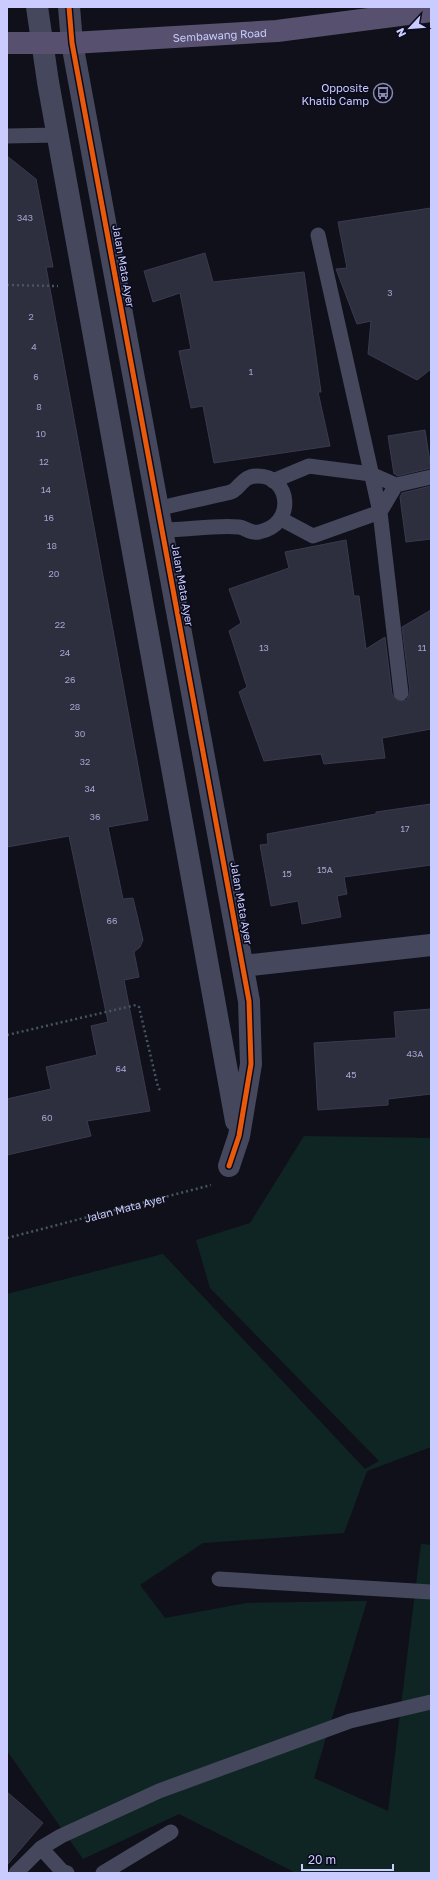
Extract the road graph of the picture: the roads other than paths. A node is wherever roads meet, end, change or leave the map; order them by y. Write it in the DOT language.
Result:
graph roads {
  1 [pos="37,7"];
  2 [pos="69,7"];
  3 [pos="431,11"];
  4 [pos="7,42"];
  5 [pos="41,42"];
  6 [pos="72,43"];
  7 [pos="89,133"];
  8 [pos="58,135"];
  9 [pos="7,136"];
  10 [pos="318,235"];
  11 [pos="371,474"];
  12 [pos="431,478"];
  13 [pos="272,481"];
  14 [pos="396,485"];
  15 [pos="159,509"];
  16 [pos="380,512"];
  17 [pos="281,519"];
  18 [pos="163,530"];
  19 [pos="401,693"];
  20 [pos="431,945"];
  21 [pos="243,966"];
  22 [pos="239,1136"];
  23 [pos="229,1166"];
  24 [pos="219,1579"];
  25 [pos="431,1592"];
  26 [pos="431,1702"];
  27 [pos="171,1832"];
  28 [pos="41,1848"];
  29 [pos="16,1873"];
  30 [pos="67,1873"];
  31 [pos="103,1873"];
  1 -- 5 [label="street, Jalan Mata Ayer"];
  2 -- 6 [label="street, Jalan Mata Ayer"];
  3 -- 6 [label="main road, Sembawang Road"];
  4 -- 5 [label="main road, Sembawang Road"];
  5 -- 6 [label="main road, Sembawang Road"];
  5 -- 8 [label="street, Jalan Mata Ayer"];
  6 -- 7 [label="street, Jalan Mata Ayer"];
  7 -- 8 [label="street"];
  7 -- 15 [label="street, Jalan Mata Ayer"];
  8 -- 9 [label="lane"];
  8 -- 22 [label="street, Jalan Mata Ayer"];
  10 -- 11 [label="lane"];
  11 -- 13 [label="lane"];
  11 -- 14 [label="lane"];
  11 -- 16 [label="lane"];
  12 -- 14 [label="lane"];
  13 -- 15 [label="lane"];
  13 -- 17 [label="lane"];
  14 -- 16 [label="lane"];
  15 -- 18 [label="street, Jalan Mata Ayer"];
  16 -- 17 [label="lane"];
  16 -- 19 [label="lane"];
  17 -- 18 [label="lane"];
  18 -- 21 [label="street, Jalan Mata Ayer"];
  20 -- 21 [label="street"];
  21 -- 22 [label="street, Jalan Mata Ayer"];
  22 -- 23 [label="street, Jalan Mata Ayer"];
  24 -- 25 [label="lane"];
  26 -- 28 [label="lane"];
  27 -- 31 [label="lane"];
  28 -- 29 [label="lane"];
  28 -- 30 [label="lane"];
}
